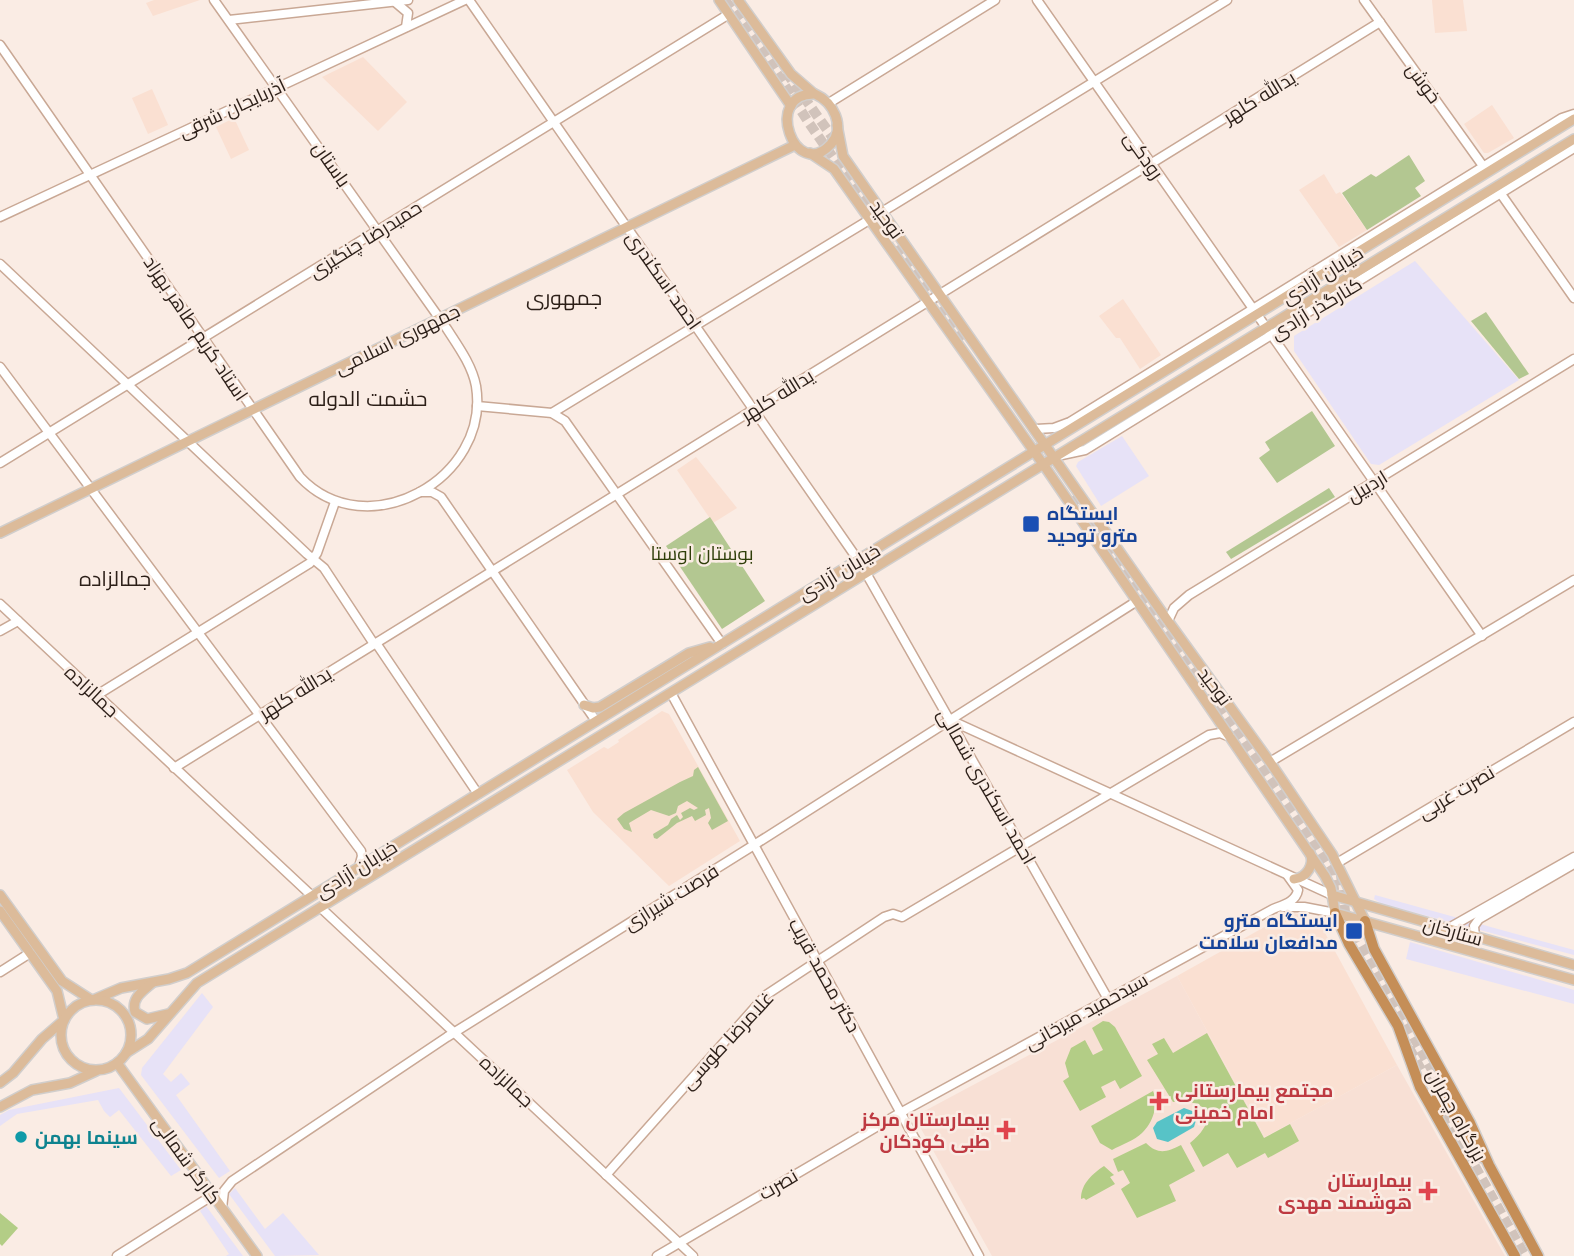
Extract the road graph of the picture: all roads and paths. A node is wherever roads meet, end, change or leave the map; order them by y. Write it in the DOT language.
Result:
graph roads {
  1 [pos="214,0"];
  2 [pos="408,0"];
  3 [pos="467,0"];
  4 [pos="719,0"];
  5 [pos="738,0"];
  6 [pos="995,0"];
  7 [pos="1037,0"];
  8 [pos="1227,0"];
  9 [pos="1364,0"];
  10 [pos="394,2"];
  11 [pos="729,14"];
  12 [pos="229,20"];
  13 [pos="754,22"];
  14 [pos="1380,22"];
  15 [pos="405,27"];
  16 [pos="740,31"];
  17 [pos="0,45"];
  18 [pos="1093,82"];
  19 [pos="278,87"];
  20 [pos="815,94"];
  21 [pos="829,103"];
  22 [pos="792,106"];
  23 [pos="1574,114"];
  24 [pos="1574,119"];
  25 [pos="554,122"];
  26 [pos="837,125"];
  27 [pos="1574,139"];
  28 [pos="795,145"];
  29 [pos="1574,148"];
  30 [pos="810,153"];
  31 [pos="1150,164"];
  32 [pos="1483,166"];
  33 [pos="91,174"];
  34 [pos="1501,194"];
  35 [pos="882,212"];
  36 [pos="0,217"];
  37 [pos="869,220"];
  38 [pos="626,227"];
  39 [pos="378,230"];
  40 [pos="0,264"];
  41 [pos="940,294"];
  42 [pos="1574,298"];
  43 [pos="928,302"];
  44 [pos="1253,312"];
  45 [pos="439,318"];
  46 [pos="695,326"];
  47 [pos="1267,332"];
  48 [pos="203,338"];
  49 [pos="1574,359"];
  50 [pos="0,367"];
  51 [pos="127,385"];
  52 [pos="477,406"];
  53 [pos="252,409"];
  54 [pos="753,410"];
  55 [pos="552,413"];
  56 [pos="1070,422"];
  57 [pos="1036,429"];
  58 [pos="49,433"];
  59 [pos="189,445"];
  60 [pos="1046,445"];
  61 [pos="1035,453"];
  62 [pos="1054,457"];
  63 [pos="0,463"];
  64 [pos="1043,464"];
  65 [pos="445,473"];
  66 [pos="1373,482"];
  67 [pos="91,489"];
  68 [pos="420,492"];
  69 [pos="618,494"];
  70 [pos="441,497"];
  71 [pos="335,502"];
  72 [pos="0,533"];
  73 [pos="314,559"];
  74 [pos="858,561"];
  75 [pos="492,571"];
  76 [pos="866,573"];
  77 [pos="1574,580"];
  78 [pos="1149,593"];
  79 [pos="1137,601"];
  80 [pos="0,604"];
  81 [pos="18,621"];
  82 [pos="1168,621"];
  83 [pos="0,631"];
  84 [pos="199,632"];
  85 [pos="1482,636"];
  86 [pos="375,644"];
  87 [pos="722,644"];
  88 [pos="660,676"];
  89 [pos="671,693"];
  90 [pos="97,695"];
  91 [pos="939,702"];
  92 [pos="584,705"];
  93 [pos="261,714"];
  94 [pos="950,720"];
  95 [pos="596,721"];
  96 [pos="1574,722"];
  97 [pos="939,727"];
  98 [pos="974,731"];
  99 [pos="1233,738"];
  100 [pos="963,743"];
  101 [pos="1270,762"];
  102 [pos="174,768"];
  103 [pos="478,794"];
  104 [pos="1111,794"];
  105 [pos="754,845"];
  106 [pos="1022,847"];
  107 [pos="1309,851"];
  108 [pos="1574,857"];
  109 [pos="1337,863"];
  110 [pos="1574,864"];
  111 [pos="359,867"];
  112 [pos="1323,872"];
  113 [pos="1291,877"];
  114 [pos="0,895"];
  115 [pos="1332,895"];
  116 [pos="312,896"];
  117 [pos="1356,904"];
  118 [pos="321,908"];
  119 [pos="1273,909"];
  120 [pos="0,911"];
  121 [pos="1335,913"];
  122 [pos="1364,921"];
  123 [pos="1447,929"];
  124 [pos="1463,934"];
  125 [pos="1475,937"];
  126 [pos="1459,948"];
  127 [pos="30,953"];
  128 [pos="818,961"];
  129 [pos="1574,965"];
  130 [pos="0,972"];
  131 [pos="1574,980"];
  132 [pos="154,982"];
  133 [pos="1108,999"];
  134 [pos="93,1000"];
  135 [pos="169,1014"];
  136 [pos="64,1020"];
  137 [pos="456,1032"];
  138 [pos="126,1053"];
  139 [pos="117,1063"];
  140 [pos="98,1070"];
  141 [pos="0,1083"];
  142 [pos="0,1107"];
  143 [pos="900,1113"];
  144 [pos="1451,1142"];
  145 [pos="1489,1165"];
  146 [pos="606,1175"];
  147 [pos="213,1195"];
  148 [pos="222,1208"];
  149 [pos="679,1243"];
  150 [pos="117,1256"];
  151 [pos="257,1256"];
  152 [pos="657,1256"];
  153 [pos="692,1256"];
  154 [pos="979,1256"];
  155 [pos="1515,1256"];
  156 [pos="1538,1256"];
  1 -- 12 [label="street, باستان"];
  2 -- 10 [label="street"];
  3 -- 15 [label="street, آذربایجان شرقی"];
  3 -- 25 [label="street, احمد اسکندری"];
  4 -- 11 [label="main road"];
  5 -- 13 [label="main road"];
  6 -- 21 [label="street"];
  7 -- 18 [label="street, رودکی"];
  8 -- 18 [label="street"];
  9 -- 14 [label="street, خوش"];
  10 -- 12 [label="street"];
  10 -- 15 [label="street"];
  11 -- 16 [label="main road"];
  11 -- 25 [label="street, حمیدرضا چنگیزی"];
  12 -- 19 [label="street, باستان"];
  13 -- 16 [label="main road"];
  13 -- 20 [label="main road"];
  14 -- 31 [label="street, یدالله کلهر"];
  14 -- 32 [label="street, خوش"];
  15 -- 19 [label="street, آذربایجان شرقی"];
  16 -- 22 [label="main road"];
  17 -- 33 [label="street, استاد کریم طاهر بهزاد"];
  18 -- 31 [label="street, رودکی"];
  18 -- 35 [label="street"];
  19 -- 33 [label="street, آذربایجان شرقی"];
  19 -- 39 [label="street, باستان"];
  20 -- 21 [label="main road"];
  20 -- 22 [label="main road"];
  21 -- 26 [label="main road"];
  22 -- 28 [label="main road"];
  23 -- 32 [label="street, کنارگذر آزادی"];
  24 -- 44 [label="main road, خیابان آزادی"];
  25 -- 38 [label="street, احمد اسکندری"];
  25 -- 39 [label="street, حمیدرضا چنگیزی"];
  26 -- 30 [label="main road"];
  26 -- 35 [label="main road, توحید"];
  27 -- 47 [label="main road, خیابان آزادی"];
  28 -- 30 [label="main road"];
  28 -- 38 [label="main road, جمهوری اسلامی"];
  29 -- 34 [label="street, کنارگذر آزادی"];
  30 -- 37 [label="main road, توحید"];
  31 -- 41 [label="street, یدالله کلهر"];
  31 -- 44 [label="street, رودکی"];
  32 -- 44 [label="street, کنارگذر آزادی"];
  33 -- 36 [label="street, آذربایجان شرقی"];
  33 -- 48 [label="street, استاد کریم طاهر بهزاد"];
  34 -- 42 [label="street"];
  34 -- 47 [label="street, کنارگذر آزادی"];
  35 -- 41 [label="main road, توحید"];
  37 -- 43 [label="main road, توحید"];
  37 -- 46 [label="street"];
  38 -- 45 [label="main road, جمهوری اسلامی"];
  38 -- 46 [label="street, احمد اسکندری"];
  39 -- 45 [label="street, باستان"];
  39 -- 48 [label="street, حمیدرضا چنگیزی"];
  40 -- 51 [label="street"];
  41 -- 43 [label="street, یدالله کلهر"];
  41 -- 57 [label="main road, توحید"];
  43 -- 54 [label="street, یدالله کلهر"];
  43 -- 61 [label="main road, توحید"];
  44 -- 47 [label="street, رودکی"];
  44 -- 56 [label="street, کنارگذر آزادی"];
  44 -- 60 [label="main road, خیابان آزادی"];
  45 -- 52 [label="street, باستان"];
  45 -- 53 [label="main road, جمهوری اسلامی"];
  46 -- 54 [label="street, احمد اسکندری"];
  46 -- 55 [label="street"];
  47 -- 62 [label="main road, خیابان آزادی"];
  47 -- 66 [label="street, رودکی"];
  48 -- 51 [label="street, حمیدرضا چنگیزی"];
  48 -- 53 [label="street, استاد کریم طاهر بهزاد"];
  49 -- 66 [label="street, اردبیل"];
  50 -- 58 [label="street"];
  51 -- 58 [label="street, حمیدرضا چنگیزی"];
  51 -- 59 [label="street"];
  52 -- 55 [label="street"];
  52 -- 65 [label="street"];
  53 -- 59 [label="main road, جمهوری اسلامی"];
  53 -- 71 [label="street, استاد کریم طاهر بهزاد"];
  54 -- 69 [label="street, یدالله کلهر"];
  54 -- 74 [label="street, احمد اسکندری"];
  55 -- 69 [label="street"];
  56 -- 57 [label="street"];
  56 -- 60 [label="street"];
  57 -- 60 [label="main road, توحید"];
  58 -- 63 [label="street, حمیدرضا چنگیزی"];
  58 -- 67 [label="street"];
  59 -- 67 [label="main road, جمهوری اسلامی"];
  59 -- 73 [label="street"];
  60 -- 61 [label="main road, خیابان آزادی"];
  60 -- 62 [label="main road, توحید"];
  61 -- 64 [label="main road, توحید"];
  61 -- 74 [label="main road, خیابان آزادی"];
  62 -- 64 [label="main road, خیابان آزادی"];
  62 -- 78 [label="main road, توحید"];
  64 -- 76 [label="main road, خیابان آزادی"];
  64 -- 79 [label="main road, توحید"];
  65 -- 68 [label="street, استاد کریم طاهر بهزاد"];
  65 -- 70 [label="street"];
  66 -- 82 [label="street, اردبیل"];
  66 -- 85 [label="street, رودکی"];
  67 -- 72 [label="main road, جمهوری اسلامی"];
  67 -- 84 [label="street"];
  68 -- 70 [label="street"];
  68 -- 71 [label="street, استاد کریم طاهر بهزاد"];
  69 -- 75 [label="street, یدالله کلهر"];
  69 -- 87 [label="street"];
  70 -- 75 [label="street"];
  71 -- 73 [label="street"];
  73 -- 84 [label="street"];
  73 -- 86 [label="street"];
  74 -- 76 [label="main road"];
  74 -- 87 [label="main road, خیابان آزادی"];
  75 -- 86 [label="street, یدالله کلهر"];
  75 -- 92 [label="street"];
  76 -- 89 [label="main road, خیابان آزادی"];
  76 -- 91 [label="street, احمد اسکندری شمالی"];
  77 -- 85 [label="street"];
  78 -- 79 [label="main road"];
  78 -- 82 [label="main road, توحید"];
  79 -- 94 [label="street, فرصت شیرازی"];
  79 -- 99 [label="main road, توحید"];
  80 -- 81 [label="street, جمالزاده"];
  81 -- 83 [label="street"];
  81 -- 90 [label="street, جمالزاده"];
  82 -- 101 [label="main road, توحید"];
  84 -- 90 [label="street"];
  84 -- 93 [label="street"];
  85 -- 101 [label="street"];
  86 -- 93 [label="street, یدالله کلهر"];
  86 -- 103 [label="street"];
  87 -- 88 [label="main road, خیابان آزادی"];
  88 -- 89 [label="main road"];
  88 -- 92 [label="main road"];
  88 -- 95 [label="main road, خیابان آزادی"];
  89 -- 105 [label="street, دکتر محمد قریب"];
  89 -- 118 [label="main road, خیابان آزادی"];
  90 -- 102 [label="street, جمالزاده"];
  91 -- 94 [label="street, احمد اسکندری شمالی"];
  91 -- 97 [label="street"];
  92 -- 95 [label="street"];
  93 -- 102 [label="street, یدالله کلهر"];
  93 -- 111 [label="street"];
  94 -- 97 [label="street, فرصت شیرازی"];
  94 -- 98 [label="street"];
  94 -- 100 [label="street, احمد اسکندری شمالی"];
  95 -- 103 [label="main road, خیابان آزادی"];
  96 -- 109 [label="street, نصرت غربی"];
  97 -- 105 [label="street, فرصت شیرازی"];
  98 -- 100 [label="street"];
  98 -- 104 [label="street"];
  99 -- 104 [label="street, غلامرضا طوسی"];
  99 -- 107 [label="main road, توحید"];
  100 -- 106 [label="street, احمد اسکندری شمالی"];
  101 -- 109 [label="main road, توحید"];
  102 -- 116 [label="street, جمالزاده"];
  103 -- 111 [label="main road, خیابان آزادی"];
  104 -- 106 [label="street, غلامرضا طوسی"];
  104 -- 113 [label="street"];
  105 -- 128 [label="street, دکتر محمد قریب"];
  105 -- 137 [label="street, فرصت شیرازی"];
  106 -- 128 [label="street, غلامرضا طوسی"];
  106 -- 133 [label="street, احمد اسکندری شمالی"];
  107 -- 112 [label="main road, توحید"];
  107 -- 113 [label="main road"];
  108 -- 123 [label="street"];
  109 -- 112 [label="main road"];
  109 -- 117 [label="main road, توحید"];
  110 -- 125 [label="street"];
  111 -- 116 [label="main road, خیابان آزادی"];
  112 -- 115 [label="main road, توحید"];
  113 -- 115 [label="street"];
  113 -- 119 [label="street"];
  114 -- 134 [label="main road"];
  115 -- 117 [label="main road, ستارخان"];
  115 -- 121 [label="main road, توحید"];
  116 -- 132 [label="main road, خیابان آزادی"];
  117 -- 122 [label="main road, توحید"];
  117 -- 123 [label="main road, ستارخان"];
  118 -- 135 [label="main road, خیابان آزادی"];
  118 -- 137 [label="street, جمالزاده"];
  119 -- 121 [label="street"];
  119 -- 133 [label="street, سیدحمید میرخانی"];
  120 -- 127 [label="main road"];
  121 -- 122 [label="main road, ستارخان"];
  121 -- 144 [label="highway, بزرگراه چمران"];
  122 -- 126 [label="main road, ستارخان"];
  122 -- 145 [label="highway, بزرگراه چمران"];
  123 -- 124 [label="main road, ستارخان"];
  124 -- 125 [label="main road, ستارخان"];
  124 -- 126 [label="main road"];
  125 -- 129 [label="main road, ستارخان"];
  126 -- 131 [label="main road, ستارخان"];
  127 -- 130 [label="street"];
  127 -- 136 [label="main road"];
  128 -- 143 [label="street, دکتر محمد قریب"];
  128 -- 146 [label="street, غلامرضا طوسی"];
  132 -- 134 [label="main road, خیابان آزادی"];
  132 -- 135 [label="main road"];
  133 -- 143 [label="street, سیدحمید میرخانی"];
  134 -- 136 [label="main road"];
  134 -- 138 [label="main road"];
  135 -- 138 [label="main road, خیابان آزادی"];
  136 -- 140 [label="main road"];
  136 -- 141 [label="main road"];
  137 -- 146 [label="street, جمالزاده"];
  137 -- 148 [label="street, فرصت شیرازی"];
  138 -- 139 [label="main road"];
  139 -- 140 [label="main road"];
  139 -- 147 [label="main road, کارگر شمالی"];
  140 -- 142 [label="main road"];
  143 -- 149 [label="street, نصرت"];
  143 -- 154 [label="street, دکتر محمد قریب"];
  144 -- 145 [label="highway"];
  144 -- 155 [label="highway, بزرگراه چمران"];
  145 -- 156 [label="highway, بزرگراه چمران"];
  146 -- 149 [label="street, جمالزاده"];
  147 -- 148 [label="main road, کارگر شمالی"];
  147 -- 150 [label="street"];
  148 -- 151 [label="main road, کارگر شمالی"];
  149 -- 152 [label="street, نصرت"];
  149 -- 153 [label="street, جمالزاده"];
}
